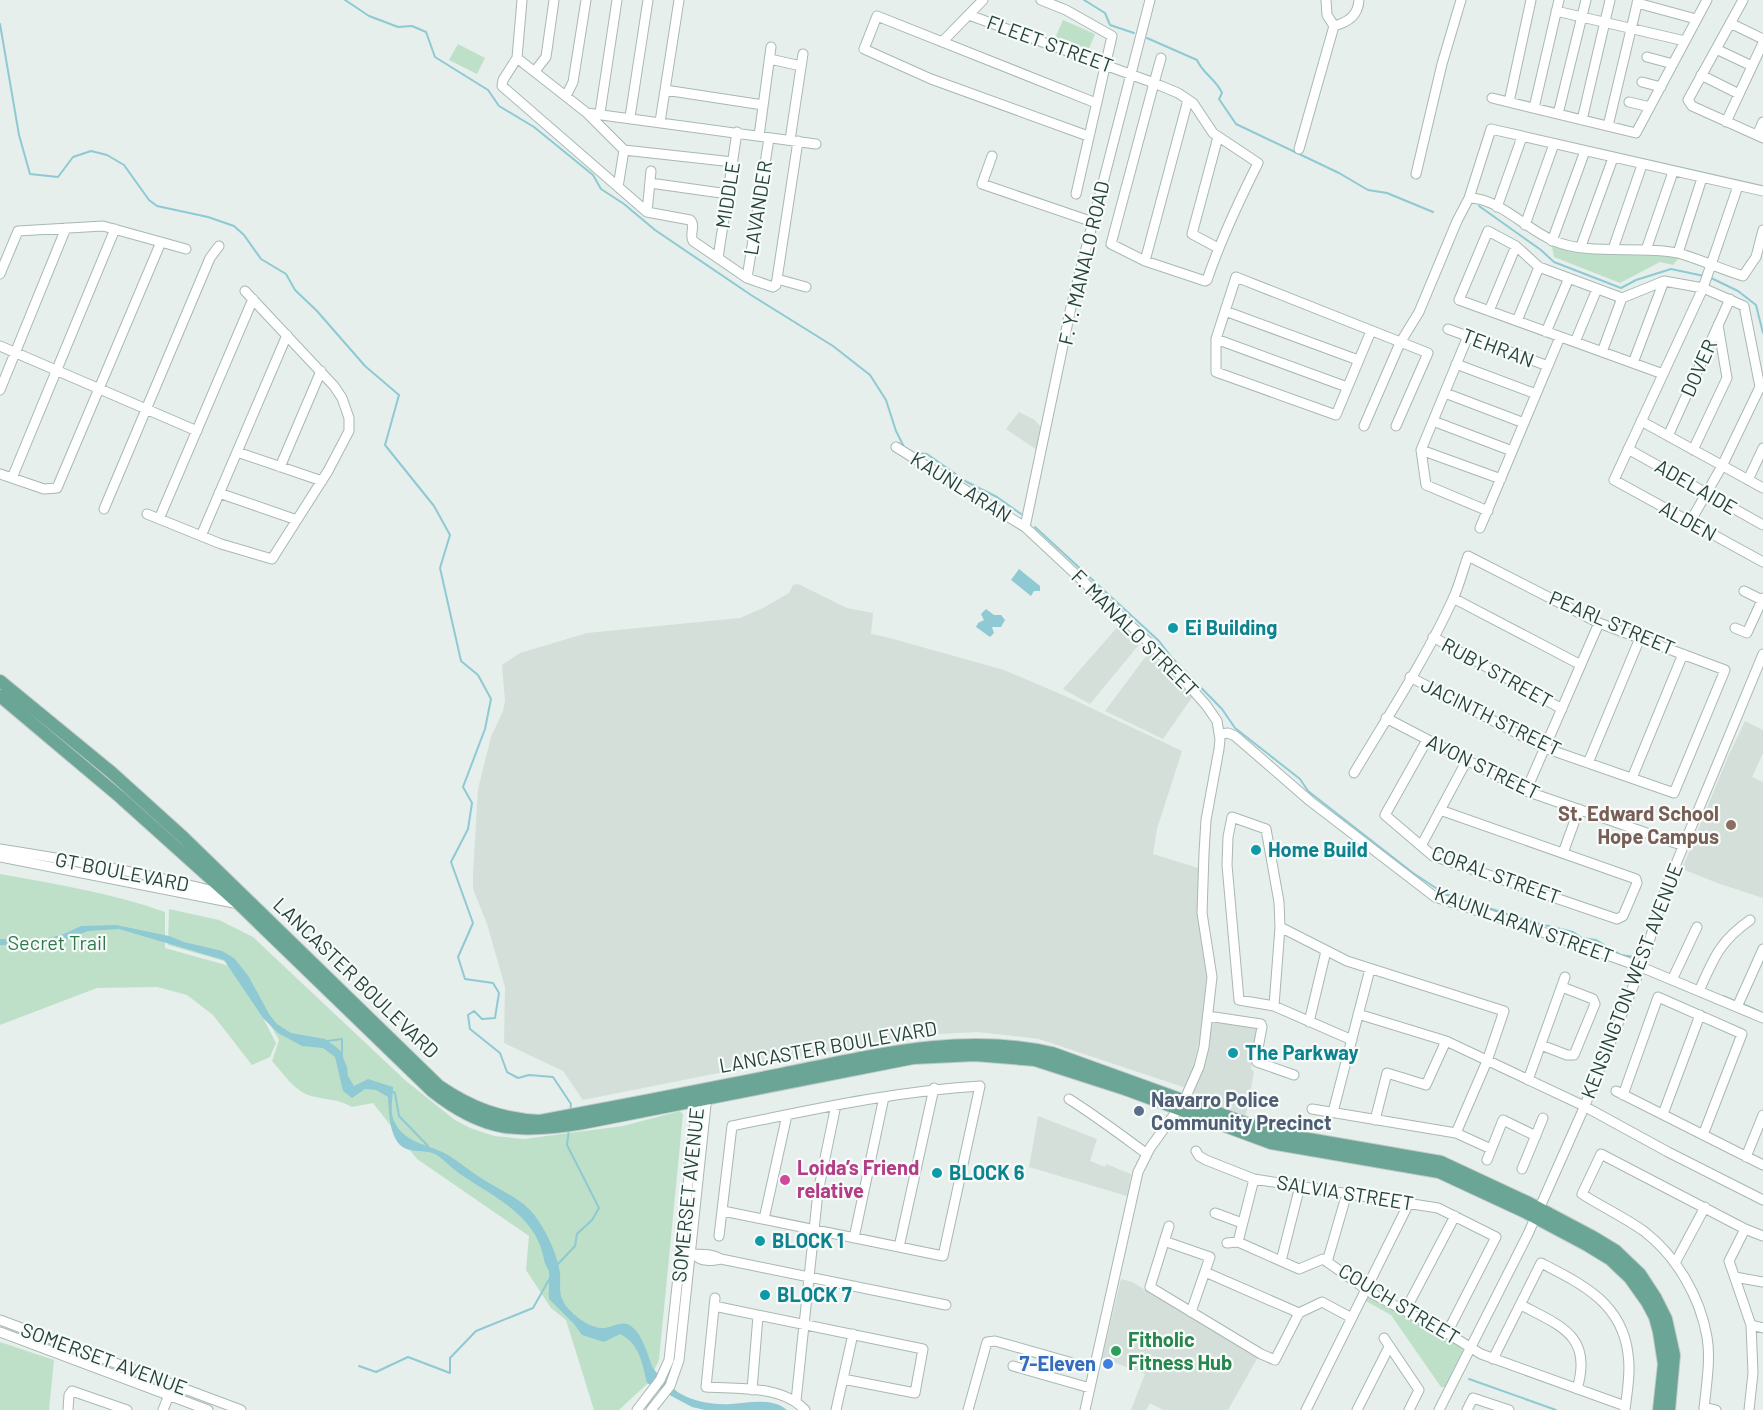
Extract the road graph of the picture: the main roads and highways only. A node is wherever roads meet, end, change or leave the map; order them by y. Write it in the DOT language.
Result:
graph roads {
  1 [pos="0,681"];
  2 [pos="0,696"];
  3 [pos="245,901"];
  4 [pos="1538,1213"];
  5 [pos="1659,1410"];
  6 [pos="1669,1410"];
  1 -- 3 [label="main road, LANCASTER BOULEVARD"];
  2 -- 3 [label="main road, LANCASTER BOULEVARD"];
  3 -- 4 [label="main road, LANCASTER BOULEVARD"];
  4 -- 5 [label="main road, LANCASTER BOULEVARD"];
  4 -- 6 [label="main road, LANCASTER BOULEVARD"];
}
